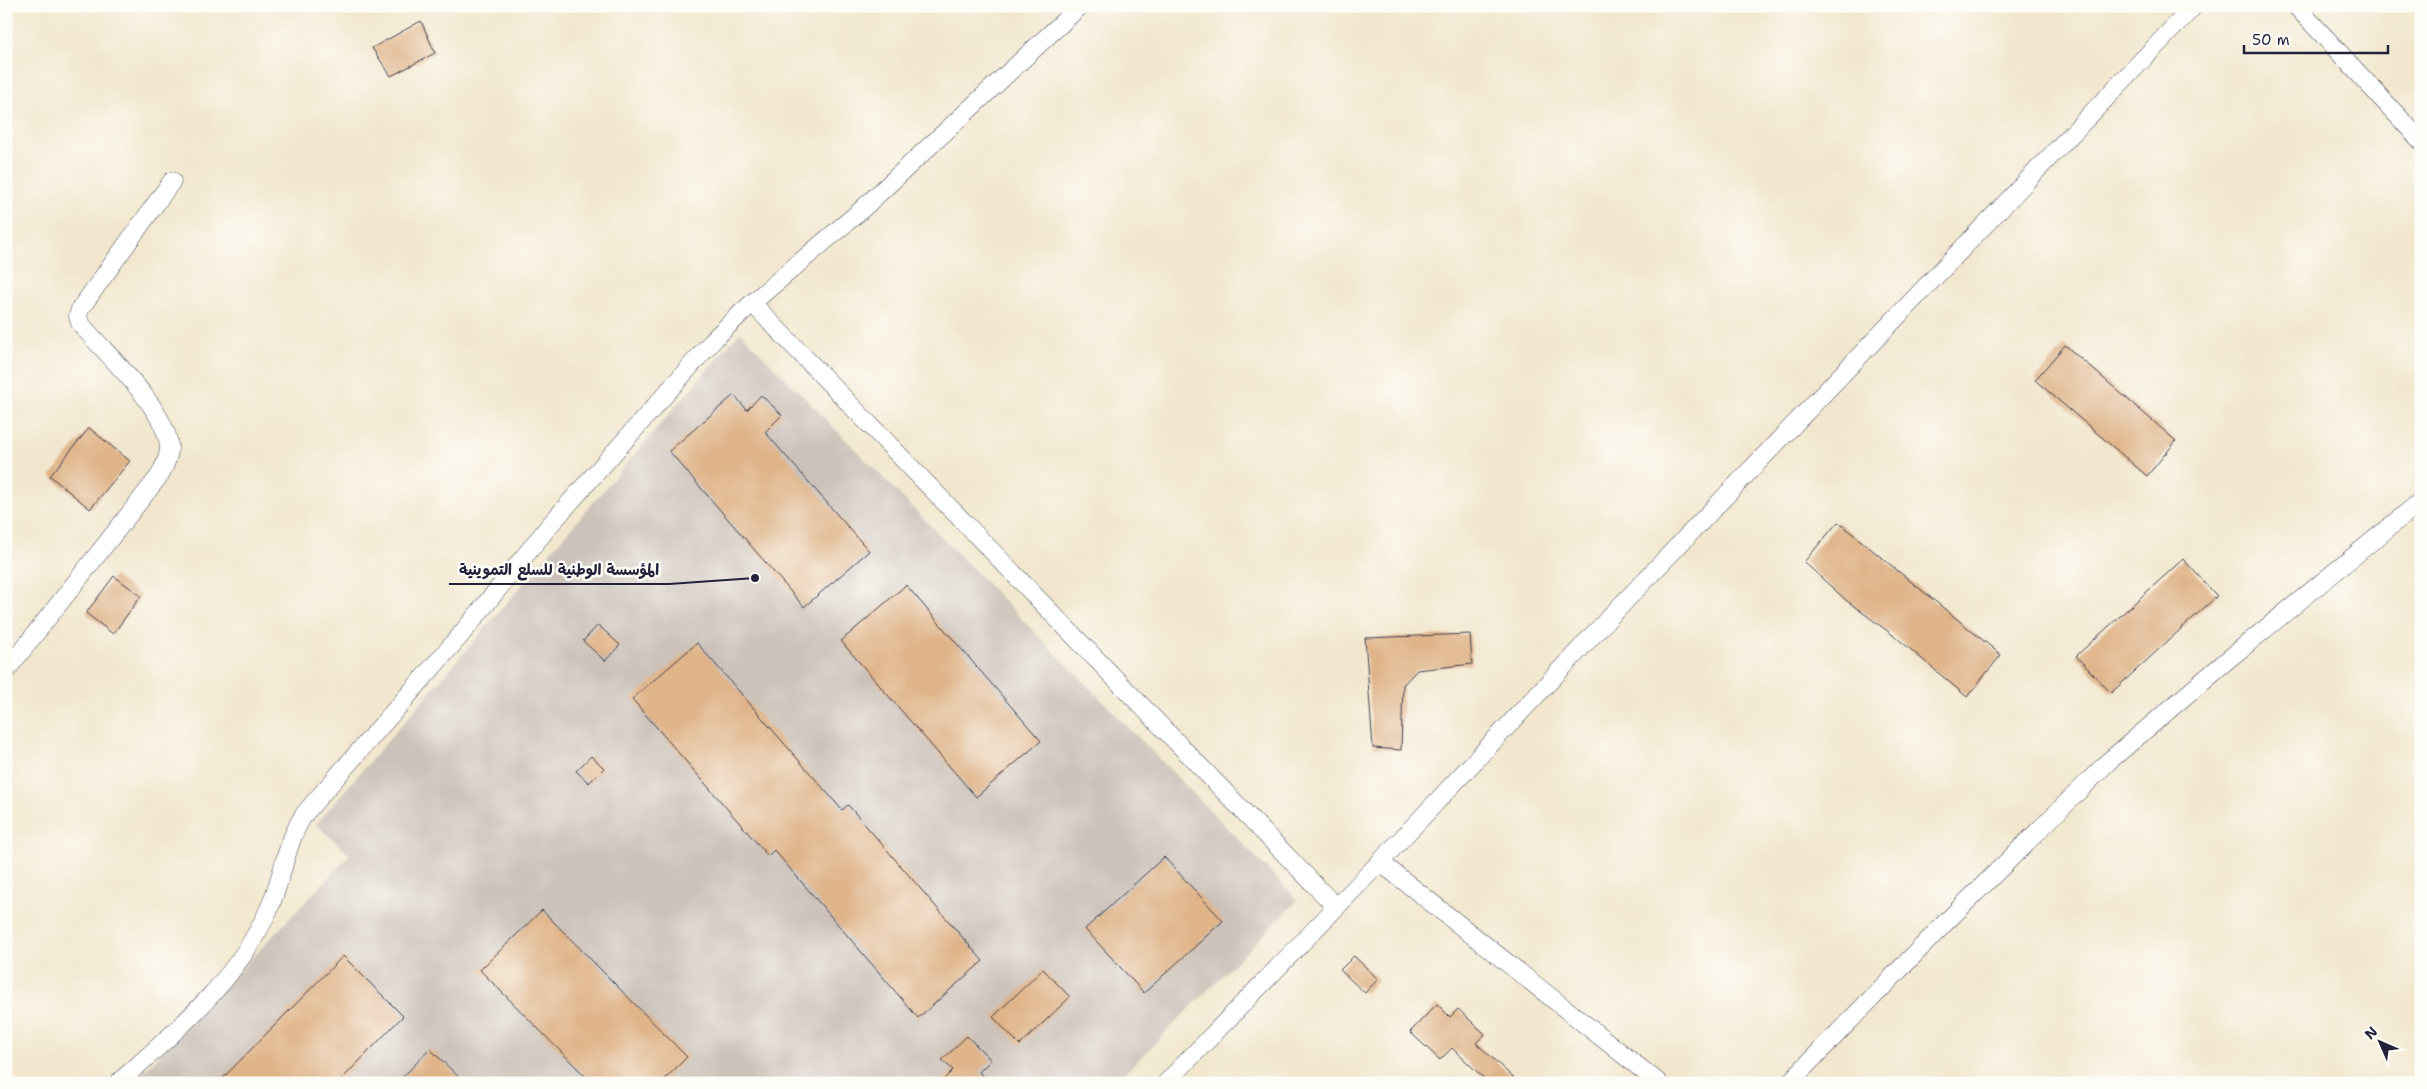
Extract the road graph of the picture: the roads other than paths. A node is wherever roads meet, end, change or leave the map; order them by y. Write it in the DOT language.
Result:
graph roads {
  1 [pos="1080,6"];
  2 [pos="2194,6"];
  3 [pos="2296,6"];
  4 [pos="2421,141"];
  5 [pos="172,181"];
  6 [pos="752,303"];
  7 [pos="2421,501"];
  8 [pos="6,671"];
  9 [pos="1380,862"];
  10 [pos="1336,907"];
  11 [pos="118,1083"];
  12 [pos="1166,1083"];
  13 [pos="1659,1083"];
  14 [pos="1789,1083"];
  1 -- 6 [label="street"];
  2 -- 9 [label="street"];
  3 -- 4 [label="street"];
  5 -- 8 [label="street"];
  6 -- 10 [label="street"];
  6 -- 11 [label="street"];
  7 -- 14 [label="street"];
  9 -- 10 [label="street"];
  9 -- 13 [label="street"];
  10 -- 12 [label="street"];
}
